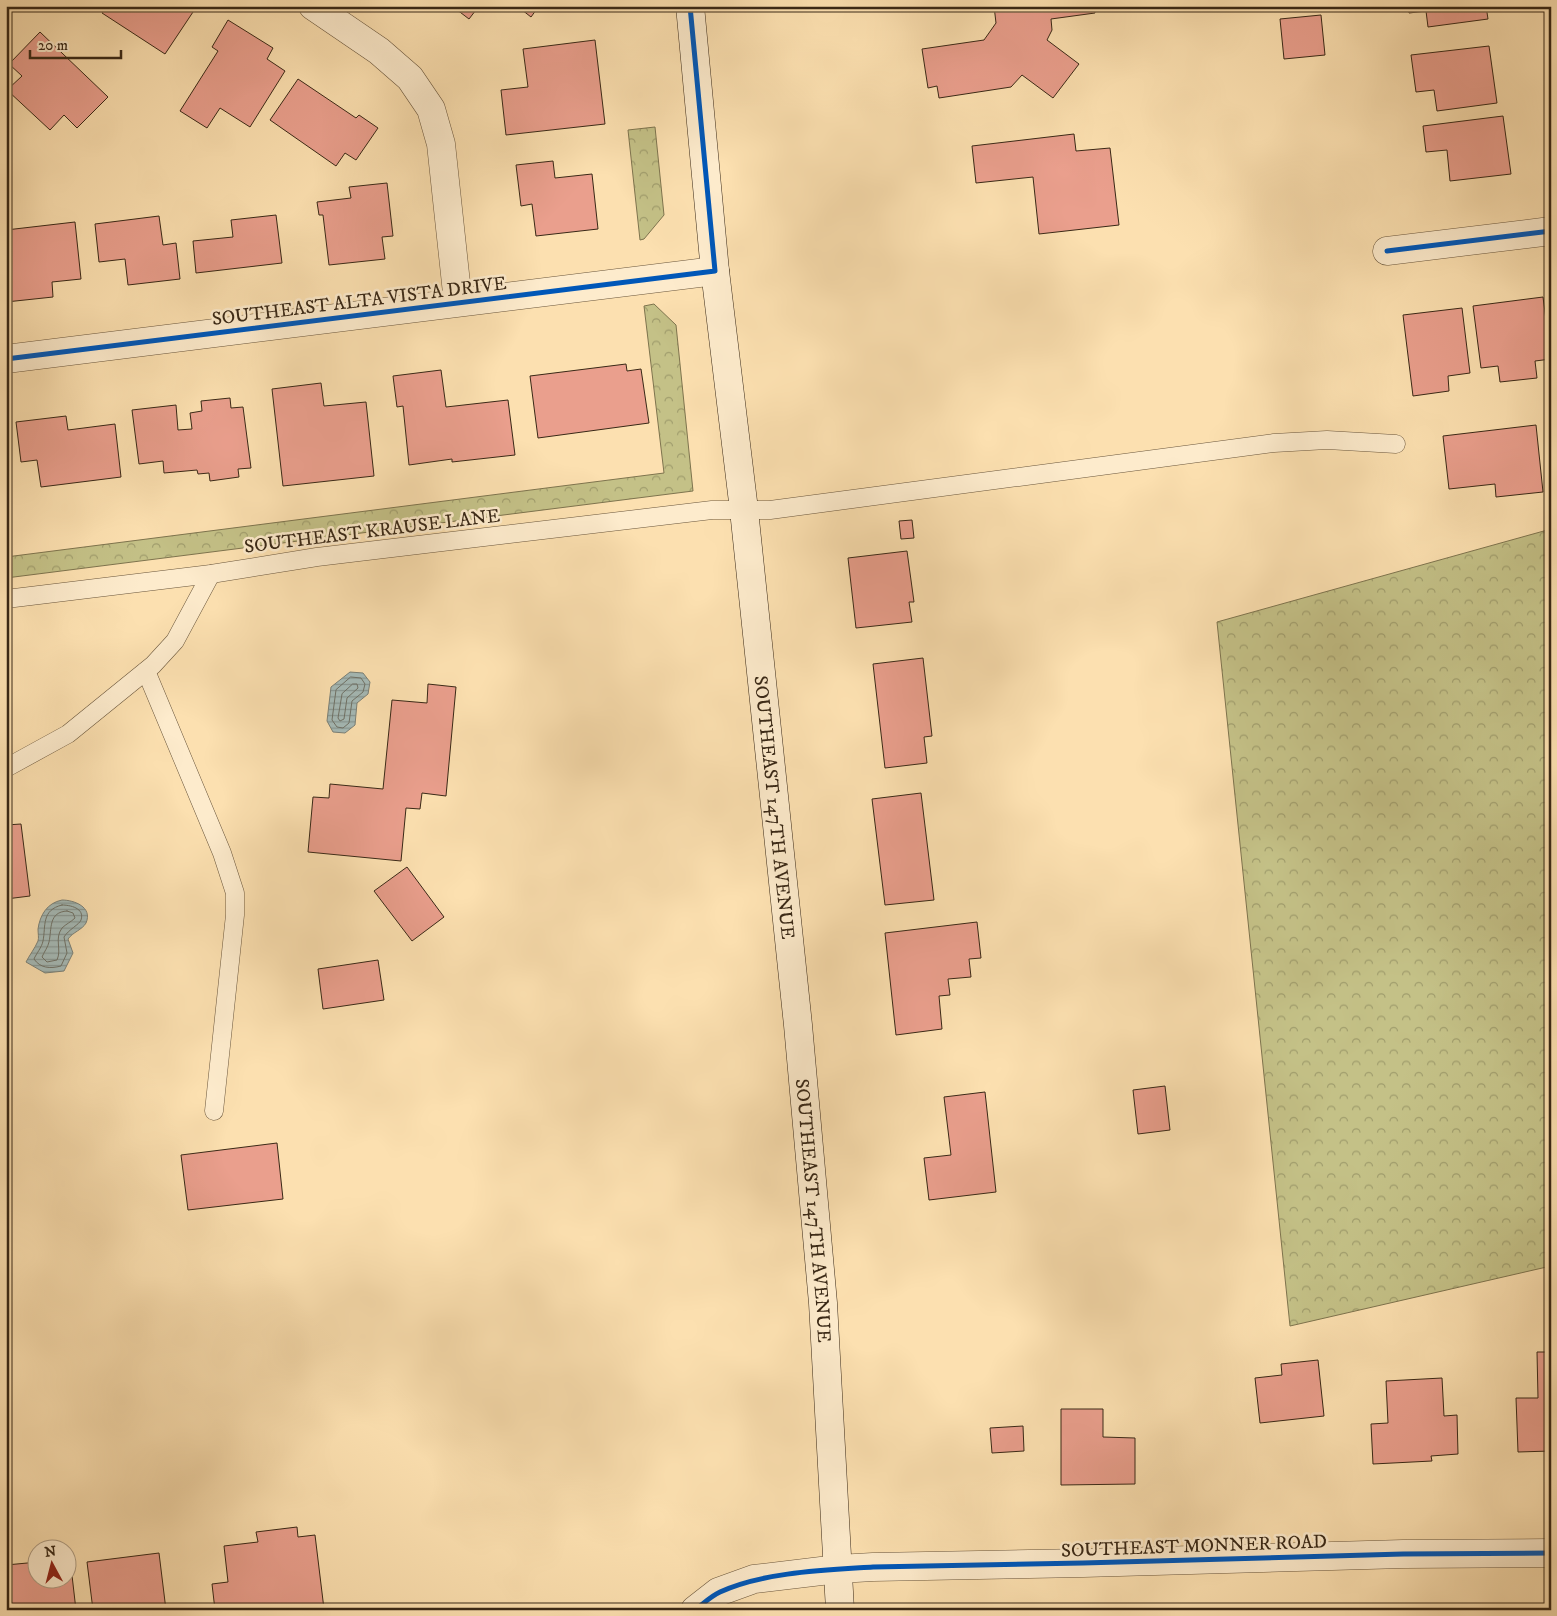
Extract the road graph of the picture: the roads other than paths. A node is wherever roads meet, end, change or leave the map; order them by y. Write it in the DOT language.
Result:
graph roads {
  1 [pos="313,6"];
  2 [pos="690,6"];
  3 [pos="1551,232"];
  4 [pos="1387,251"];
  5 [pos="715,271"];
  6 [pos="458,302"];
  7 [pos="6,359"];
  8 [pos="1396,444"];
  9 [pos="744,510"];
  10 [pos="211,574"];
  11 [pos="6,599"];
  12 [pos="146,671"];
  13 [pos="6,768"];
  14 [pos="214,1111"];
  15 [pos="1551,1553"];
  16 [pos="838,1569"];
  17 [pos="695,1610"];
  18 [pos="840,1610"];
  1 -- 6 [label="street"];
  2 -- 5 [label="street, SOUTHEAST 147TH AVENUE"];
  3 -- 4 [label="street"];
  5 -- 6 [label="street, SOUTHEAST ALTA VISTA DRIVE"];
  5 -- 9 [label="street, SOUTHEAST 147TH AVENUE"];
  6 -- 7 [label="street, SOUTHEAST ALTA VISTA DRIVE"];
  8 -- 9 [label="lane, SOUTHEAST KRAUSE LANE"];
  9 -- 10 [label="lane, SOUTHEAST KRAUSE LANE"];
  9 -- 16 [label="street, SOUTHEAST 147TH AVENUE"];
  10 -- 11 [label="lane, SOUTHEAST KRAUSE LANE"];
  10 -- 12 [label="lane"];
  12 -- 13 [label="lane"];
  12 -- 14 [label="lane"];
  15 -- 16 [label="street, SOUTHEAST MONNER ROAD"];
  16 -- 17 [label="street, SOUTHEAST MONNER ROAD"];
  16 -- 18 [label="street, SOUTHEAST 147TH AVENUE"];
}
